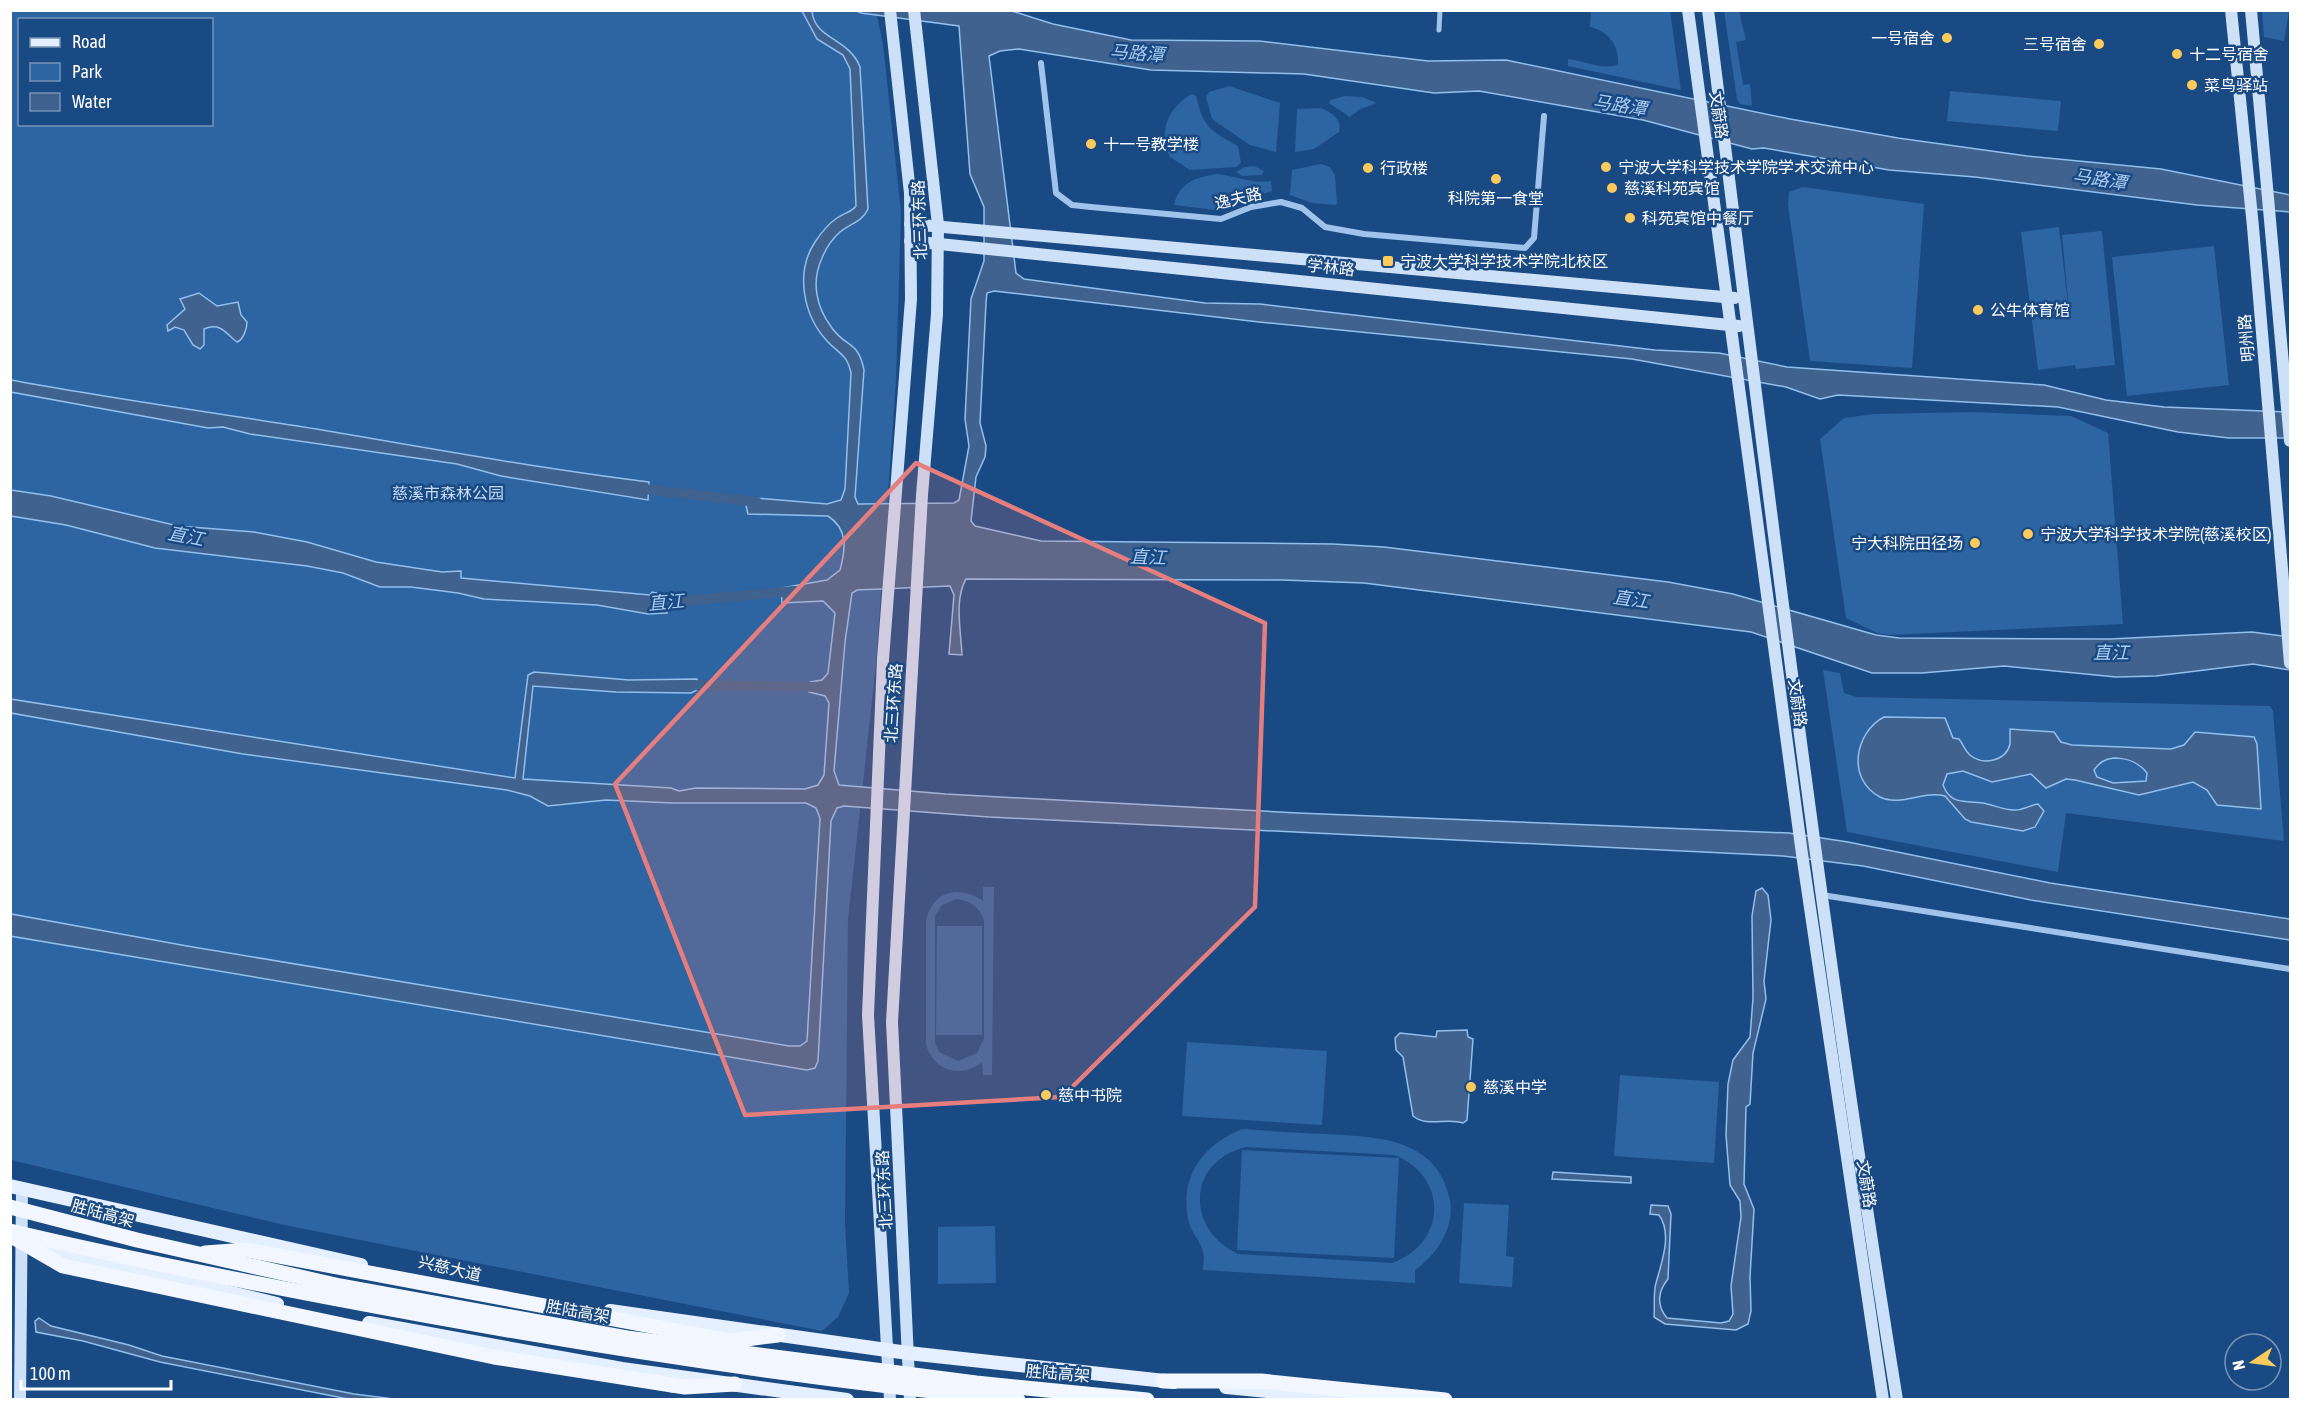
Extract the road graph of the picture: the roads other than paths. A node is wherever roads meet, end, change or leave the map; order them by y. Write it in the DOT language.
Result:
graph roads {
  1 [pos="890,10"];
  2 [pos="914,10"];
  3 [pos="1440,10"];
  4 [pos="1689,10"];
  5 [pos="1708,10"];
  6 [pos="2230,10"];
  7 [pos="2251,10"];
  8 [pos="1439,30"];
  9 [pos="1041,63"];
  10 [pos="1544,116"];
  11 [pos="910,224"];
  12 [pos="938,225"];
  13 [pos="910,240"];
  14 [pos="938,243"];
  15 [pos="1728,297"];
  16 [pos="1745,298"];
  17 [pos="1731,325"];
  18 [pos="1748,327"];
  19 [pos="2290,441"];
  20 [pos="2290,663"];
  21 [pos="1822,895"];
  22 [pos="2290,969"];
  23 [pos="16,1187"];
  24 [pos="10,1208"];
  25 [pos="13,1237"];
  26 [pos="198,1254"];
  27 [pos="778,1335"];
  28 [pos="888,1350"];
  29 [pos="908,1353"];
  30 [pos="1163,1381"];
  31 [pos="735,1384"];
  32 [pos="20,1400"];
  33 [pos="847,1400"];
  34 [pos="890,1400"];
  35 [pos="910,1400"];
  36 [pos="1018,1400"];
  37 [pos="1148,1400"];
  38 [pos="1362,1400"];
  39 [pos="1445,1400"];
  40 [pos="1883,1400"];
  41 [pos="1897,1400"];
  1 -- 11 [label="main road, 北三环东路"];
  2 -- 12 [label="main road, 北三环东路"];
  3 -- 8 [label="street"];
  4 -- 15 [label="main road, 文蔚路"];
  5 -- 16 [label="main road, 文蔚路"];
  6 -- 20 [label="main road, 明州路"];
  7 -- 19 [label="main road"];
  9 -- 10 [label="street, 逸夫路"];
  11 -- 12 [label="main road, 学林路"];
  11 -- 13 [label="main road, 北三环东路"];
  12 -- 14 [label="main road, 北三环东路"];
  12 -- 15 [label="main road, 学林路"];
  13 -- 14 [label="main road, 学林路"];
  13 -- 28 [label="main road, 北三环东路"];
  14 -- 17 [label="main road, 学林路"];
  14 -- 29 [label="main road, 北三环东路"];
  15 -- 16 [label="main road, 学林路"];
  15 -- 17 [label="main road, 文蔚路"];
  16 -- 18 [label="main road, 文蔚路"];
  17 -- 18 [label="main road, 学林路"];
  17 -- 40 [label="main road, 文蔚路"];
  18 -- 21 [label="main road, 文蔚路"];
  21 -- 22 [label="street"];
  21 -- 41 [label="main road, 文蔚路"];
  23 -- 25 [label="main road"];
  23 -- 27 [label="main road, 兴慈大道"];
  24 -- 26 [label="highway, 胜陆高架, bridge"];
  25 -- 31 [label="main road"];
  25 -- 31 [label="highway, bridge"];
  25 -- 32 [label="main road"];
  25 -- 36 [label="highway, 胜陆高架, bridge"];
  26 -- 27 [label="highway, bridge"];
  26 -- 37 [label="highway, 胜陆高架, bridge"];
  27 -- 28 [label="main road, 兴慈大道"];
  28 -- 29 [label="main road, 兴慈大道"];
  28 -- 34 [label="main road, 北三环东路"];
  29 -- 30 [label="main road, 兴慈大道"];
  29 -- 35 [label="main road, 北三环东路"];
  30 -- 38 [label="main road, 兴慈大道"];
  30 -- 39 [label="highway"];
  31 -- 33 [label="main road"];
}
